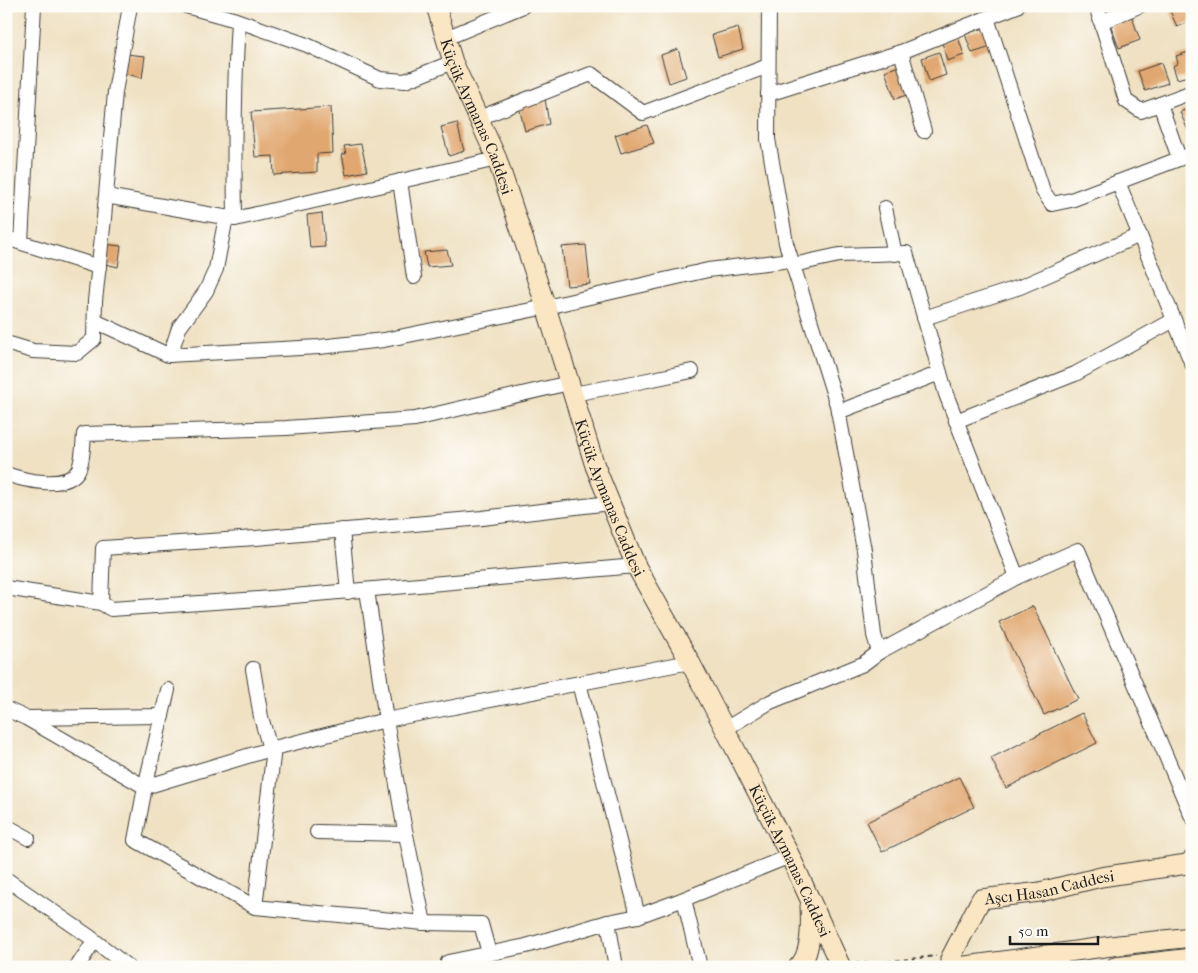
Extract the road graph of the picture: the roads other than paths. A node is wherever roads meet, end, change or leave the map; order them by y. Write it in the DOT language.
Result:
graph roads {
  1 [pos="34,6"];
  2 [pos="130,6"];
  3 [pos="186,6"];
  4 [pos="436,6"];
  5 [pos="523,6"];
  6 [pos="769,6"];
  7 [pos="1017,6"];
  8 [pos="1096,6"];
  9 [pos="1139,6"];
  10 [pos="987,18"];
  11 [pos="238,21"];
  12 [pos="1101,22"];
  13 [pos="446,38"];
  14 [pos="901,52"];
  15 [pos="453,62"];
  16 [pos="768,66"];
  17 [pos="1192,92"];
  18 [pos="768,94"];
  19 [pos="1160,104"];
  20 [pos="479,118"];
  21 [pos="924,130"];
  22 [pos="1186,156"];
  23 [pos="496,159"];
  24 [pos="400,181"];
  25 [pos="1118,182"];
  26 [pos="106,196"];
  27 [pos="885,208"];
  28 [pos="230,218"];
  29 [pos="1140,235"];
  30 [pos="6,238"];
  31 [pos="21,242"];
  32 [pos="895,254"];
  33 [pos="792,262"];
  34 [pos="99,267"];
  35 [pos="414,277"];
  36 [pos="546,307"];
  37 [pos="924,318"];
  38 [pos="1174,320"];
  39 [pos="95,321"];
  40 [pos="6,343"];
  41 [pos="170,354"];
  42 [pos="1192,364"];
  43 [pos="692,371"];
  44 [pos="940,372"];
  45 [pos="571,388"];
  46 [pos="838,412"];
  47 [pos="956,420"];
  48 [pos="6,474"];
  49 [pos="610,503"];
  50 [pos="342,530"];
  51 [pos="636,566"];
  52 [pos="1017,577"];
  53 [pos="6,588"];
  54 [pos="367,590"];
  55 [pos="348,592"];
  56 [pos="101,603"];
  57 [pos="879,652"];
  58 [pos="690,662"];
  59 [pos="254,669"];
  60 [pos="579,683"];
  61 [pos="168,690"];
  62 [pos="6,709"];
  63 [pos="162,716"];
  64 [pos="26,718"];
  65 [pos="386,720"];
  66 [pos="725,730"];
  67 [pos="272,749"];
  68 [pos="146,787"];
  69 [pos="1192,817"];
  70 [pos="6,831"];
  71 [pos="317,832"];
  72 [pos="406,834"];
  73 [pos="28,838"];
  74 [pos="790,856"];
  75 [pos="1192,860"];
  76 [pos="6,878"];
  77 [pos="808,895"];
  78 [pos="684,899"];
  79 [pos="255,907"];
  80 [pos="638,916"];
  81 [pos="608,922"];
  82 [pos="424,923"];
  83 [pos="1192,937"];
  84 [pos="94,941"];
  85 [pos="489,953"];
  86 [pos="1192,958"];
  87 [pos="448,962"];
  88 [pos="77,967"];
  89 [pos="128,967"];
  90 [pos="616,967"];
  91 [pos="700,967"];
  92 [pos="798,967"];
  93 [pos="841,967"];
  94 [pos="950,967"];
  95 [pos="958,967"];
  96 [pos="1115,967"];
  1 -- 31 [label="street"];
  2 -- 26 [label="street"];
  3 -- 11 [label="street"];
  4 -- 13 [label="street, Küçük Aymanas Caddesi"];
  5 -- 13 [label="street"];
  6 -- 16 [label="street"];
  7 -- 10 [label="street"];
  8 -- 12 [label="street"];
  9 -- 12 [label="street"];
  10 -- 14 [label="street"];
  10 -- 25 [label="street"];
  11 -- 15 [label="street"];
  11 -- 28 [label="street"];
  12 -- 19 [label="street"];
  13 -- 15 [label="street, Küçük Aymanas Caddesi"];
  14 -- 18 [label="street"];
  14 -- 21 [label="street"];
  15 -- 20 [label="street, Küçük Aymanas Caddesi"];
  16 -- 18 [label="street"];
  16 -- 20 [label="street"];
  17 -- 19 [label="street"];
  18 -- 33 [label="street"];
  19 -- 22 [label="street"];
  20 -- 23 [label="street, Küçük Aymanas Caddesi"];
  22 -- 25 [label="street"];
  23 -- 24 [label="street"];
  23 -- 36 [label="street, Küçük Aymanas Caddesi"];
  24 -- 28 [label="street"];
  24 -- 35 [label="street"];
  25 -- 29 [label="street"];
  26 -- 28 [label="street"];
  26 -- 34 [label="street"];
  27 -- 32 [label="street"];
  28 -- 41 [label="street"];
  29 -- 37 [label="street"];
  29 -- 38 [label="street"];
  30 -- 31 [label="street"];
  31 -- 34 [label="street"];
  32 -- 33 [label="street"];
  32 -- 37 [label="street"];
  33 -- 36 [label="street"];
  33 -- 46 [label="street"];
  34 -- 39 [label="street"];
  36 -- 41 [label="street"];
  36 -- 45 [label="street, Küçük Aymanas Caddesi"];
  37 -- 44 [label="street"];
  38 -- 42 [label="street"];
  38 -- 47 [label="street"];
  39 -- 40 [label="street"];
  39 -- 41 [label="street"];
  43 -- 45 [label="street"];
  44 -- 46 [label="street"];
  44 -- 47 [label="street"];
  45 -- 48 [label="street"];
  45 -- 49 [label="street, Küçük Aymanas Caddesi"];
  46 -- 57 [label="street"];
  47 -- 52 [label="street"];
  49 -- 50 [label="street"];
  49 -- 51 [label="street, Küçük Aymanas Caddesi"];
  50 -- 55 [label="street"];
  50 -- 56 [label="street"];
  51 -- 54 [label="street"];
  51 -- 58 [label="street, Küçük Aymanas Caddesi"];
  52 -- 57 [label="street"];
  52 -- 69 [label="street"];
  53 -- 56 [label="street"];
  54 -- 55 [label="street"];
  54 -- 65 [label="street"];
  55 -- 56 [label="street"];
  57 -- 66 [label="street"];
  58 -- 60 [label="street"];
  58 -- 66 [label="street, Küçük Aymanas Caddesi"];
  59 -- 67 [label="street"];
  60 -- 65 [label="street"];
  60 -- 80 [label="street"];
  61 -- 63 [label="street"];
  62 -- 64 [label="street"];
  63 -- 64 [label="street"];
  63 -- 68 [label="street"];
  64 -- 68 [label="street"];
  65 -- 67 [label="street"];
  65 -- 72 [label="street"];
  66 -- 74 [label="street, Küçük Aymanas Caddesi"];
  67 -- 68 [label="street"];
  67 -- 79 [label="street"];
  68 -- 79 [label="street"];
  70 -- 73 [label="street"];
  71 -- 72 [label="street"];
  72 -- 82 [label="street"];
  74 -- 77 [label="street, Küçük Aymanas Caddesi"];
  74 -- 78 [label="street"];
  75 -- 94 [label="street, Aşcı Hasan Caddesi"];
  76 -- 84 [label="street"];
  77 -- 92 [label="street"];
  77 -- 93 [label="street, Küçük Aymanas Caddesi"];
  78 -- 80 [label="street"];
  78 -- 91 [label="street"];
  79 -- 82 [label="street"];
  80 -- 81 [label="street"];
  81 -- 85 [label="street"];
  81 -- 90 [label="street"];
  82 -- 85 [label="street"];
  83 -- 95 [label="street"];
  84 -- 88 [label="street"];
  84 -- 89 [label="street"];
  85 -- 87 [label="street"];
  86 -- 96 [label="street"];
}
